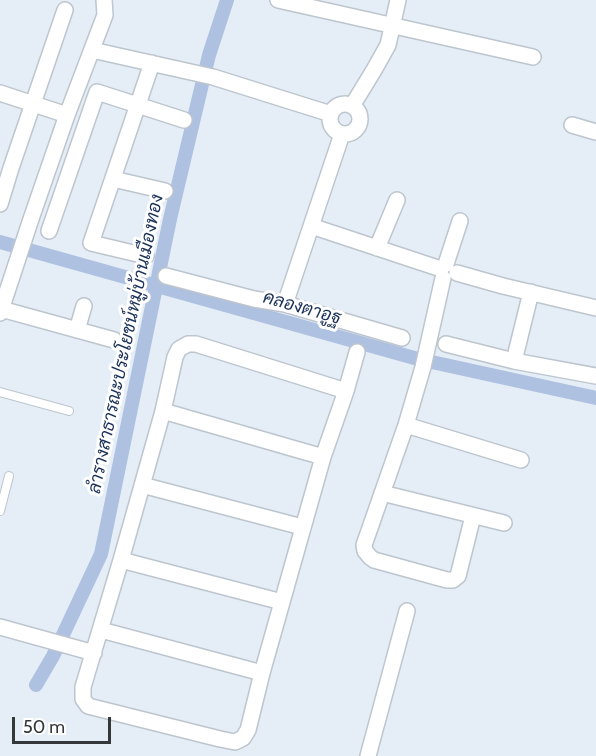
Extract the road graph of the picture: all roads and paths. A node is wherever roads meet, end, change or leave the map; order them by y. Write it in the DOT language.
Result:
graph roads {
  1 [pos="104,0"];
  2 [pos="278,0"];
  3 [pos="398,0"];
  4 [pos="65,10"];
  5 [pos="392,26"];
  6 [pos="92,50"];
  7 [pos="533,57"];
  8 [pos="152,63"];
  9 [pos="0,93"];
  10 [pos="32,105"];
  11 [pos="138,105"];
  12 [pos="352,106"];
  13 [pos="331,114"];
  14 [pos="67,115"];
  15 [pos="184,120"];
  16 [pos="572,124"];
  17 [pos="596,132"];
  18 [pos="342,134"];
  19 [pos="5,166"];
  20 [pos="113,179"];
  21 [pos="165,191"];
  22 [pos="397,200"];
  23 [pos="0,204"];
  24 [pos="460,221"];
  25 [pos="311,226"];
  26 [pos="49,231"];
  27 [pos="377,248"];
  28 [pos="146,256"];
  29 [pos="447,271"];
  30 [pos="166,276"];
  31 [pos="531,292"];
  32 [pos="285,304"];
  33 [pos="84,306"];
  34 [pos="596,308"];
  35 [pos="1,311"];
  36 [pos="77,330"];
  37 [pos="402,338"];
  38 [pos="114,340"];
  39 [pos="446,344"];
  40 [pos="357,352"];
  41 [pos="514,361"];
  42 [pos="596,376"];
  43 [pos="346,391"];
  44 [pos="0,392"];
  45 [pos="69,411"];
  46 [pos="163,411"];
  47 [pos="406,425"];
  48 [pos="323,457"];
  49 [pos="521,460"];
  50 [pos="9,476"];
  51 [pos="142,484"];
  52 [pos="382,493"];
  53 [pos="0,511"];
  54 [pos="473,516"];
  55 [pos="504,523"];
  56 [pos="302,527"];
  57 [pos="121,560"];
  58 [pos="282,602"];
  59 [pos="407,611"];
  60 [pos="0,627"];
  61 [pos="101,630"];
  62 [pos="94,653"];
  63 [pos="262,673"];
  64 [pos="368,756"];
  1 -- 6 [label="street"];
  2 -- 5 [label="street"];
  3 -- 5 [label="street"];
  4 -- 10 [label="street"];
  5 -- 7 [label="street"];
  5 -- 12 [label="street"];
  6 -- 8 [label="street"];
  6 -- 14 [label="street"];
  8 -- 11 [label="street"];
  8 -- 13 [label="street"];
  9 -- 10 [label="street"];
  10 -- 14 [label="street"];
  10 -- 19 [label="street"];
  11 -- 15 [label="street"];
  11 -- 20 [label="street"];
  11 -- 26 [label="street"];
  12 -- 13 [label="street"];
  12 -- 18 [label="street"];
  13 -- 18 [label="street"];
  14 -- 35 [label="street"];
  16 -- 17 [label="street"];
  18 -- 25 [label="street"];
  19 -- 23 [label="street"];
  20 -- 21 [label="street"];
  20 -- 28 [label="street"];
  22 -- 27 [label="street"];
  24 -- 29 [label="street"];
  25 -- 27 [label="street"];
  25 -- 32 [label="street"];
  27 -- 29 [label="street"];
  29 -- 31 [label="street"];
  29 -- 47 [label="street"];
  30 -- 32 [label="street"];
  31 -- 34 [label="street"];
  31 -- 41 [label="street"];
  32 -- 37 [label="street"];
  33 -- 36 [label="street"];
  35 -- 36 [label="street"];
  36 -- 38 [label="street"];
  39 -- 41 [label="street"];
  40 -- 43 [label="street"];
  41 -- 42 [label="street"];
  43 -- 46 [label="street"];
  43 -- 48 [label="street"];
  44 -- 45 [label="lane"];
  46 -- 48 [label="street"];
  46 -- 51 [label="street"];
  47 -- 49 [label="street"];
  47 -- 52 [label="street"];
  48 -- 56 [label="street"];
  50 -- 53 [label="lane"];
  51 -- 56 [label="street"];
  51 -- 57 [label="street"];
  52 -- 54 [label="street"];
  52 -- 54 [label="street"];
  54 -- 55 [label="street"];
  56 -- 58 [label="street"];
  57 -- 58 [label="street"];
  57 -- 61 [label="street"];
  58 -- 63 [label="street"];
  59 -- 64 [label="street"];
  60 -- 62 [label="street"];
  61 -- 62 [label="street"];
  61 -- 63 [label="street"];
  62 -- 63 [label="street"];
}
